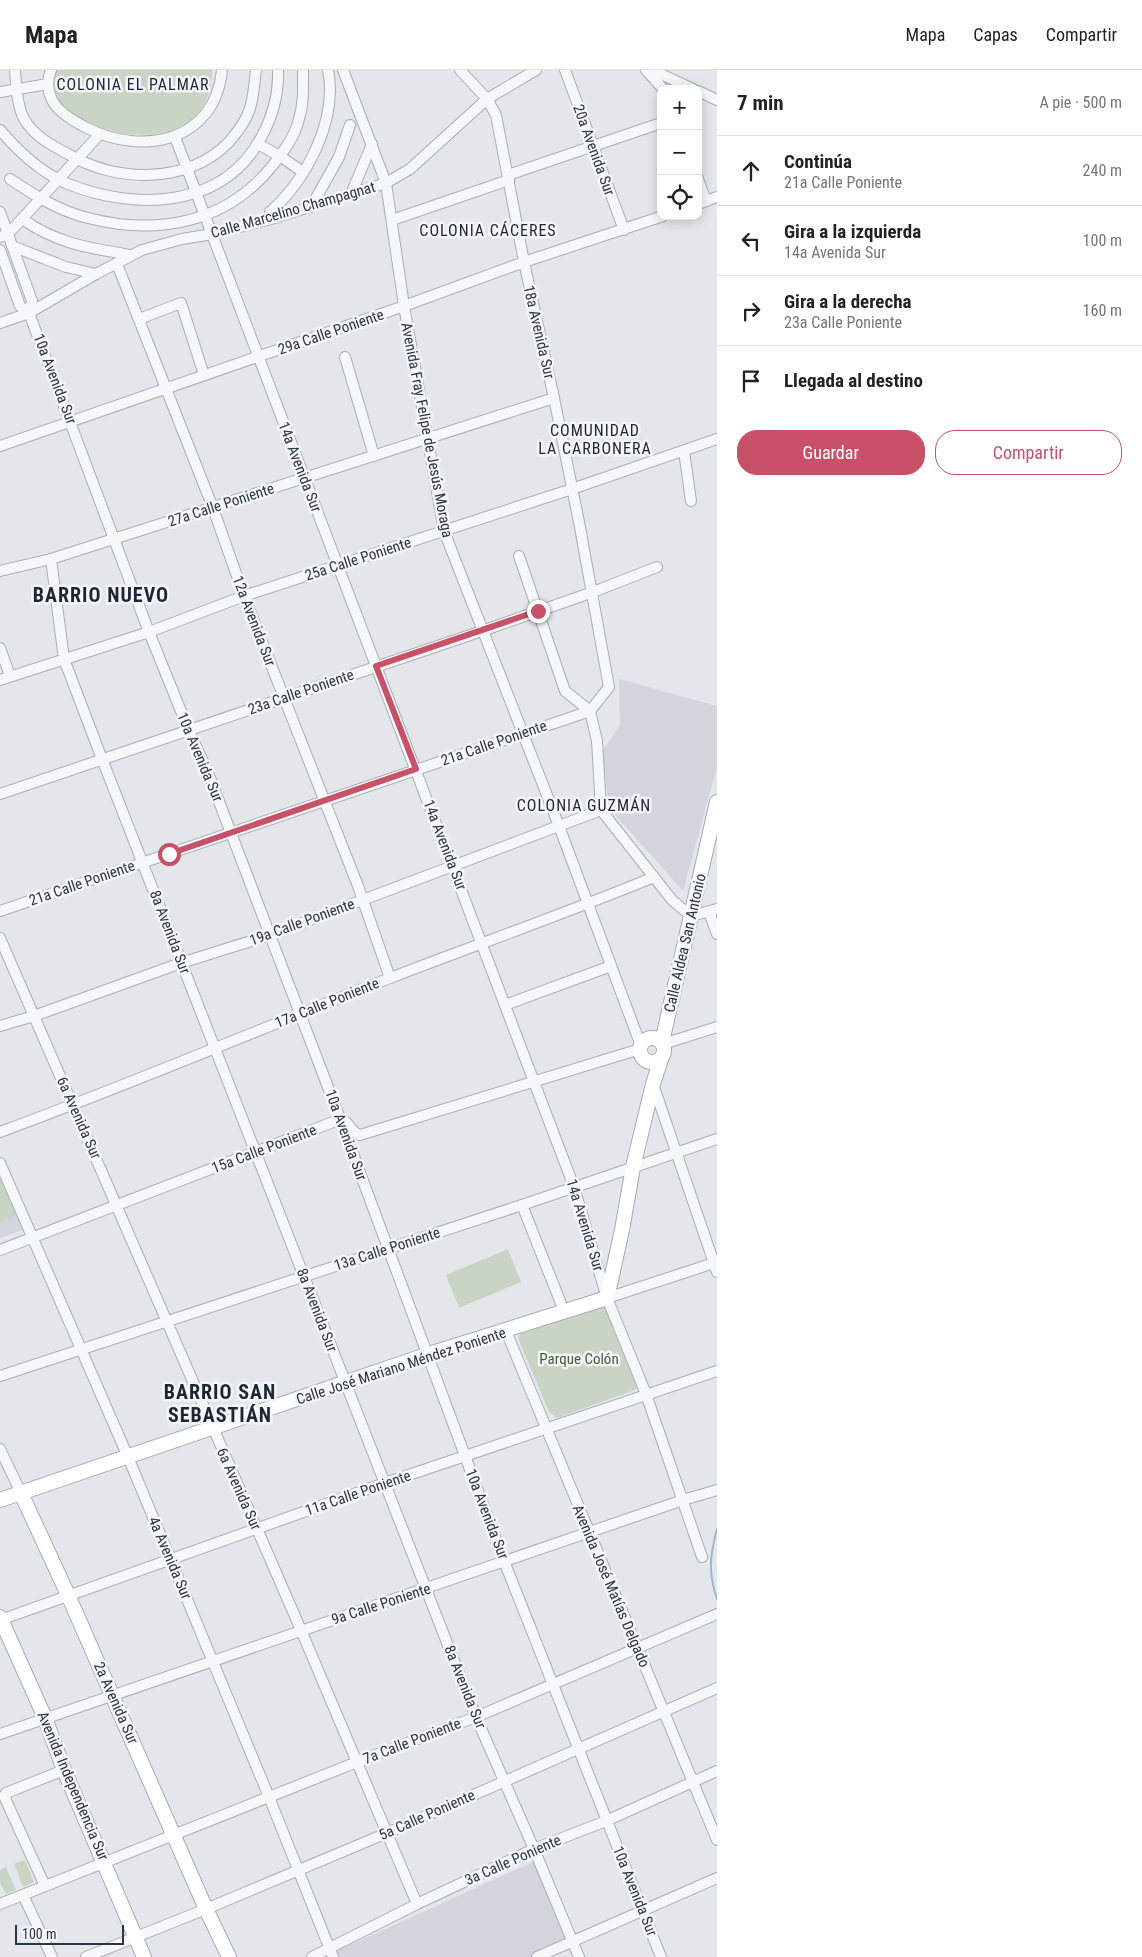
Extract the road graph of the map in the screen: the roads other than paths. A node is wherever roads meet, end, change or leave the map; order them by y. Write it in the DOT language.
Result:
graph roads {
  1 [pos="15,70"];
  2 [pos="47,70"];
  3 [pos="51,70"];
  4 [pos="222,70"];
  5 [pos="256,70"];
  6 [pos="278,70"];
  7 [pos="303,70"];
  8 [pos="328,70"];
  9 [pos="343,70"];
  10 [pos="460,70"];
  11 [pos="536,70"];
  12 [pos="565,70"];
  13 [pos="646,70"];
  14 [pos="652,70"];
  15 [pos="48,83"];
  16 [pos="659,85"];
  17 [pos="684,85"];
  18 [pos="17,89"];
  19 [pos="0,92"];
  20 [pos="702,93"];
  21 [pos="486,99"];
  22 [pos="717,100"];
  23 [pos="657,124"];
  24 [pos="350,125"];
  25 [pos="0,130"];
  26 [pos="100,134"];
  27 [pos="175,137"];
  28 [pos="258,144"];
  29 [pos="372,144"];
  30 [pos="594,147"];
  31 [pos="280,156"];
  32 [pos="76,160"];
  33 [pos="187,168"];
  34 [pos="303,172"];
  35 [pos="509,177"];
  36 [pos="10,179"];
  37 [pos="58,179"];
  38 [pos="386,183"];
  39 [pos="196,193"];
  40 [pos="351,194"];
  41 [pos="717,197"];
  42 [pos="40,199"];
  43 [pos="702,203"];
  44 [pos="310,207"];
  45 [pos="0,212"];
  46 [pos="270,212"];
  47 [pos="205,216"];
  48 [pos="657,218"];
  49 [pos="22,219"];
  50 [pos="392,220"];
  51 [pos="624,230"];
  52 [pos="212,234"];
  53 [pos="4,236"];
  54 [pos="12,246"];
  55 [pos="0,250"];
  56 [pos="131,255"];
  57 [pos="524,262"];
  58 [pos="117,264"];
  59 [pos="96,274"];
  60 [pos="404,306"];
  61 [pos="29,313"];
  62 [pos="139,318"];
  63 [pos="0,323"];
  64 [pos="258,357"];
  65 [pos="345,357"];
  66 [pos="204,375"];
  67 [pos="166,389"];
  68 [pos="554,398"];
  69 [pos="71,421"];
  70 [pos="428,439"];
  71 [pos="717,439"];
  72 [pos="0,446"];
  73 [pos="684,451"];
  74 [pos="374,456"];
  75 [pos="304,479"];
  76 [pos="572,489"];
  77 [pos="691,501"];
  78 [pos="213,508"];
  79 [pos="444,531"];
  80 [pos="116,539"];
  81 [pos="519,556"];
  82 [pos="50,559"];
  83 [pos="338,566"];
  84 [pos="657,567"];
  85 [pos="0,571"];
  86 [pos="593,592"];
  87 [pos="244,596"];
  88 [pos="538,611"];
  89 [pos="482,631"];
  90 [pos="149,632"];
  91 [pos="0,648"];
  92 [pos="64,659"];
  93 [pos="376,666"];
  94 [pos="5,678"];
  95 [pos="284,698"];
  96 [pos="590,711"];
  97 [pos="188,731"];
  98 [pos="523,734"];
  99 [pos="102,759"];
  100 [pos="416,769"];
  101 [pos="0,794"];
  102 [pos="325,801"];
  103 [pos="717,802"];
  104 [pos="601,810"];
  105 [pos="559,826"];
  106 [pos="231,833"];
  107 [pos="143,863"];
  108 [pos="453,866"];
  109 [pos="654,877"];
  110 [pos="363,900"];
  111 [pos="587,904"];
  112 [pos="713,910"];
  113 [pos="0,911"];
  114 [pos="691,916"];
  115 [pos="717,934"];
  116 [pos="270,935"];
  117 [pos="0,938"];
  118 [pos="482,944"];
  119 [pos="181,963"];
  120 [pos="611,966"];
  121 [pos="390,978"];
  122 [pos="505,1005"];
  123 [pos="300,1014"];
  124 [pos="34,1016"];
  125 [pos="0,1026"];
  126 [pos="717,1027"];
  127 [pos="649,1044"];
  128 [pos="214,1047"];
  129 [pos="534,1082"];
  130 [pos="653,1084"];
  131 [pos="74,1105"];
  132 [pos="341,1119"];
  133 [pos="0,1132"];
  134 [pos="717,1138"];
  135 [pos="256,1152"];
  136 [pos="677,1152"];
  137 [pos="0,1162"];
  138 [pos="633,1167"];
  139 [pos="574,1187"];
  140 [pos="522,1205"];
  141 [pos="117,1206"];
  142 [pos="34,1239"];
  143 [pos="388,1248"];
  144 [pos="0,1250"];
  145 [pos="716,1266"];
  146 [pos="304,1276"];
  147 [pos="607,1298"];
  148 [pos="564,1311"];
  149 [pos="166,1321"];
  150 [pos="506,1331"];
  151 [pos="82,1349"];
  152 [pos="426,1355"];
  153 [pos="717,1371"];
  154 [pos="0,1376"];
  155 [pos="346,1384"];
  156 [pos="646,1394"];
  157 [pos="546,1428"];
  158 [pos="213,1429"];
  159 [pos="0,1449"];
  160 [pos="465,1456"];
  161 [pos="128,1457"];
  162 [pos="385,1483"];
  163 [pos="717,1490"];
  164 [pos="21,1493"];
  165 [pos="0,1500"];
  166 [pos="683,1500"];
  167 [pos="256,1528"];
  168 [pos="589,1532"];
  169 [pos="702,1557"];
  170 [pos="170,1559"];
  171 [pos="504,1561"];
  172 [pos="426,1589"];
  173 [pos="68,1595"];
  174 [pos="717,1614"];
  175 [pos="0,1619"];
  176 [pos="301,1630"];
  177 [pos="637,1648"];
  178 [pos="212,1660"];
  179 [pos="552,1685"];
  180 [pos="717,1688"];
  181 [pos="112,1694"];
  182 [pos="663,1711"];
  183 [pos="476,1717"];
  184 [pos="45,1718"];
  185 [pos="0,1734"];
  186 [pos="577,1749"];
  187 [pos="357,1762"];
  188 [pos="64,1770"];
  189 [pos="717,1771"];
  190 [pos="504,1781"];
  191 [pos="692,1781"];
  192 [pos="269,1797"];
  193 [pos="606,1820"];
  194 [pos="387,1832"];
  195 [pos="174,1835"];
  196 [pos="717,1840"];
  197 [pos="534,1849"];
  198 [pos="104,1862"];
  199 [pos="299,1869"];
  200 [pos="717,1878"];
  201 [pos="45,1886"];
  202 [pos="23,1895"];
  203 [pos="1,1901"];
  204 [pos="417,1904"];
  205 [pos="206,1909"];
  206 [pos="643,1910"];
  207 [pos="135,1936"];
  208 [pos="573,1942"];
  209 [pos="332,1953"];
  210 [pos="52,1957"];
  211 [pos="86,1957"];
  212 [pos="144,1957"];
  213 [pos="229,1957"];
  214 [pos="312,1957"];
  215 [pos="537,1957"];
  216 [pos="579,1957"];
  217 [pos="661,1957"];
  1 -- 18 [label="street"];
  2 -- 15 [label="street"];
  3 -- 15 [label="street"];
  4 -- 27 [label="street"];
  5 -- 33 [label="street"];
  6 -- 28 [label="street"];
  7 -- 31 [label="street"];
  8 -- 34 [label="street"];
  9 -- 29 [label="street, Avenida Fray Felipe de Jesús Moraga"];
  10 -- 21 [label="street, 18a Avenida Sur"];
  11 -- 21 [label="street, Calle Marcelino Champagnat"];
  12 -- 30 [label="street, 20a Avenida Sur"];
  13 -- 16 [label="street"];
  14 -- 17 [label="street"];
  15 -- 18 [label="street"];
  15 -- 26 [label="street"];
  18 -- 19 [label="street"];
  18 -- 32 [label="street"];
  20 -- 22 [label="street"];
  21 -- 35 [label="street, 18a Avenida Sur"];
  21 -- 38 [label="street, Calle Marcelino Champagnat"];
  23 -- 30 [label="street"];
  24 -- 44 [label="street"];
  25 -- 37 [label="street"];
  26 -- 27 [label="street"];
  26 -- 32 [label="street"];
  27 -- 33 [label="street, 14a Avenida Sur"];
  28 -- 31 [label="street"];
  28 -- 39 [label="street"];
  29 -- 38 [label="street, Avenida Fray Felipe de Jesús Moraga"];
  29 -- 40 [label="street"];
  30 -- 35 [label="street"];
  30 -- 51 [label="street, 20a Avenida Sur"];
  31 -- 34 [label="street"];
  31 -- 47 [label="street"];
  32 -- 33 [label="street"];
  32 -- 37 [label="street"];
  33 -- 39 [label="street, 14a Avenida Sur"];
  34 -- 46 [label="street"];
  35 -- 50 [label="street"];
  35 -- 57 [label="street, 18a Avenida Sur"];
  36 -- 42 [label="street"];
  37 -- 39 [label="street"];
  37 -- 42 [label="street"];
  38 -- 40 [label="street, Calle Marcelino Champagnat"];
  38 -- 50 [label="street, Avenida Fray Felipe de Jesús Moraga"];
  39 -- 47 [label="street, 14a Avenida Sur"];
  40 -- 44 [label="street, Calle Marcelino Champagnat"];
  41 -- 43 [label="street"];
  42 -- 47 [label="street"];
  42 -- 49 [label="street"];
  44 -- 52 [label="street, Calle Marcelino Champagnat"];
  45 -- 53 [label="street"];
  47 -- 52 [label="street, 14a Avenida Sur"];
  48 -- 51 [label="street, 29a Calle Poniente"];
  49 -- 53 [label="street"];
  49 -- 56 [label="street"];
  50 -- 60 [label="street, Avenida Fray Felipe de Jesús Moraga"];
  51 -- 57 [label="street, 29a Calle Poniente"];
  52 -- 56 [label="street, Calle Marcelino Champagnat"];
  52 -- 64 [label="street, 14a Avenida Sur"];
  53 -- 54 [label="street"];
  54 -- 59 [label="street"];
  54 -- 61 [label="street"];
  55 -- 61 [label="street"];
  56 -- 58 [label="street, Calle Marcelino Champagnat"];
  57 -- 60 [label="street, 29a Calle Poniente"];
  57 -- 68 [label="street, 18a Avenida Sur"];
  58 -- 59 [label="street, Calle Marcelino Champagnat"];
  58 -- 62 [label="street, 12a Avenida Sur"];
  59 -- 61 [label="street, Calle Marcelino Champagnat"];
  60 -- 64 [label="street, 29a Calle Poniente"];
  60 -- 70 [label="street, Avenida Fray Felipe de Jesús Moraga"];
  61 -- 63 [label="street, Calle Marcelino Champagnat"];
  61 -- 69 [label="street, 10a Avenida Sur"];
  62 -- 66 [label="street"];
  62 -- 67 [label="street, 12a Avenida Sur"];
  64 -- 66 [label="street, 29a Calle Poniente"];
  64 -- 75 [label="street, 14a Avenida Sur"];
  65 -- 74 [label="street"];
  66 -- 67 [label="street, 29a Calle Poniente"];
  67 -- 69 [label="street, 29a Calle Poniente"];
  67 -- 78 [label="street, 12a Avenida Sur"];
  68 -- 70 [label="street, 27a Calle Poniente"];
  68 -- 76 [label="street, 18a Avenida Sur"];
  69 -- 72 [label="street, 29a Calle Poniente"];
  69 -- 80 [label="street, 10a Avenida Sur"];
  70 -- 74 [label="street, 27a Calle Poniente"];
  70 -- 79 [label="street, Avenida Fray Felipe de Jesús Moraga"];
  71 -- 73 [label="street, 25a Calle Poniente"];
  73 -- 76 [label="street, 25a Calle Poniente"];
  73 -- 77 [label="street"];
  74 -- 75 [label="street, 27a Calle Poniente"];
  75 -- 78 [label="street, 27a Calle Poniente"];
  75 -- 83 [label="street, 14a Avenida Sur"];
  76 -- 79 [label="street, 25a Calle Poniente"];
  76 -- 86 [label="street, 18a Avenida Sur"];
  78 -- 80 [label="street, 27a Calle Poniente"];
  78 -- 87 [label="street, 12a Avenida Sur"];
  79 -- 83 [label="street, 25a Calle Poniente"];
  79 -- 89 [label="street, Avenida Fray Felipe de Jesús Moraga"];
  80 -- 82 [label="street, 27a Calle Poniente"];
  80 -- 90 [label="street, 10a Avenida Sur"];
  81 -- 88 [label="street"];
  82 -- 85 [label="street, 27a Calle Poniente"];
  82 -- 92 [label="street, 8a Avenida Sur"];
  83 -- 87 [label="street, 25a Calle Poniente"];
  83 -- 93 [label="street, 14a Avenida Sur"];
  84 -- 86 [label="street, 23a Calle Poniente"];
  86 -- 88 [label="street, 23a Calle Poniente"];
  86 -- 96 [label="street, 18a Avenida Sur"];
  87 -- 90 [label="street, 25a Calle Poniente"];
  87 -- 95 [label="street, 12a Avenida Sur"];
  88 -- 89 [label="street, 23a Calle Poniente"];
  88 -- 96 [label="street"];
  89 -- 93 [label="street, 23a Calle Poniente"];
  89 -- 98 [label="street, Avenida Fray Felipe de Jesús Moraga"];
  90 -- 92 [label="street, 25a Calle Poniente"];
  90 -- 97 [label="street, 10a Avenida Sur"];
  91 -- 94 [label="street"];
  92 -- 94 [label="street, 25a Calle Poniente"];
  92 -- 99 [label="street, 8a Avenida Sur"];
  93 -- 95 [label="street, 23a Calle Poniente"];
  93 -- 100 [label="street, 14a Avenida Sur"];
  95 -- 97 [label="street, 23a Calle Poniente"];
  95 -- 102 [label="street, 12a Avenida Sur"];
  96 -- 98 [label="street, 21a Calle Poniente"];
  96 -- 104 [label="street"];
  97 -- 99 [label="street, 23a Calle Poniente"];
  97 -- 106 [label="street, 10a Avenida Sur"];
  98 -- 100 [label="street, 21a Calle Poniente"];
  98 -- 105 [label="street, Avenida Fray Felipe de Jesús Moraga"];
  99 -- 101 [label="street, 23a Calle Poniente"];
  99 -- 107 [label="street, 8a Avenida Sur"];
  100 -- 102 [label="street, 21a Calle Poniente"];
  100 -- 108 [label="street, 14a Avenida Sur"];
  102 -- 106 [label="street, 21a Calle Poniente"];
  102 -- 110 [label="street, 12a Avenida Sur"];
  103 -- 114 [label="main road, Calle Aldea San Antonio"];
  104 -- 105 [label="street, 19a Calle Poniente"];
  104 -- 109 [label="street"];
  105 -- 108 [label="street, 19a Calle Poniente"];
  105 -- 111 [label="street, Avenida Fray Felipe de Jesús Moraga"];
  106 -- 107 [label="street, 21a Calle Poniente"];
  106 -- 116 [label="street, 10a Avenida Sur"];
  107 -- 113 [label="street, 21a Calle Poniente"];
  107 -- 119 [label="street, 8a Avenida Sur"];
  108 -- 110 [label="street, 19a Calle Poniente"];
  108 -- 118 [label="street, 14a Avenida Sur"];
  109 -- 111 [label="street, 17a Calle Poniente"];
  109 -- 114 [label="street"];
  110 -- 116 [label="street, 19a Calle Poniente"];
  110 -- 121 [label="street, 12a Avenida Sur"];
  111 -- 118 [label="street, 17a Calle Poniente"];
  111 -- 120 [label="street, Avenida Fray Felipe de Jesús Moraga"];
  112 -- 114 [label="street"];
  112 -- 115 [label="street"];
  114 -- 127 [label="main road, Calle Aldea San Antonio"];
  116 -- 119 [label="street, 19a Calle Poniente"];
  116 -- 123 [label="street, 10a Avenida Sur"];
  117 -- 124 [label="street, 6a Avenida Sur"];
  118 -- 121 [label="street, 17a Calle Poniente"];
  118 -- 122 [label="street, 14a Avenida Sur"];
  119 -- 124 [label="street, 19a Calle Poniente"];
  119 -- 128 [label="street, 8a Avenida Sur"];
  120 -- 122 [label="street"];
  120 -- 127 [label="street, Avenida Fray Felipe de Jesús Moraga"];
  121 -- 123 [label="street, 17a Calle Poniente"];
  122 -- 129 [label="street, 14a Avenida Sur"];
  123 -- 128 [label="street, 17a Calle Poniente"];
  123 -- 132 [label="street, 10a Avenida Sur"];
  124 -- 125 [label="street, 19a Calle Poniente"];
  124 -- 131 [label="street, 6a Avenida Sur"];
  126 -- 127 [label="street"];
  127 -- 129 [label="street"];
  127 -- 130 [label="main road"];
  127 -- 130 [label="main road"];
  128 -- 131 [label="street, 17a Calle Poniente"];
  128 -- 135 [label="street, 8a Avenida Sur"];
  129 -- 132 [label="street"];
  129 -- 139 [label="street, 14a Avenida Sur"];
  130 -- 136 [label="street"];
  130 -- 138 [label="main road"];
  131 -- 133 [label="street, 17a Calle Poniente"];
  131 -- 141 [label="street, 6a Avenida Sur"];
  132 -- 135 [label="street, 15a Calle Poniente"];
  132 -- 143 [label="street, 10a Avenida Sur"];
  134 -- 136 [label="street, 13a Calle Poniente"];
  135 -- 141 [label="street, 15a Calle Poniente"];
  135 -- 146 [label="street, 8a Avenida Sur"];
  136 -- 138 [label="street, 13a Calle Poniente"];
  136 -- 145 [label="street"];
  137 -- 142 [label="street, 4a Avenida Sur"];
  138 -- 139 [label="street, 13a Calle Poniente"];
  138 -- 147 [label="main road"];
  139 -- 140 [label="street, 13a Calle Poniente"];
  139 -- 147 [label="street, 14a Avenida Sur"];
  140 -- 143 [label="street, 13a Calle Poniente"];
  140 -- 148 [label="street"];
  141 -- 142 [label="street, 15a Calle Poniente"];
  141 -- 149 [label="street, 6a Avenida Sur"];
  142 -- 144 [label="street, 15a Calle Poniente"];
  142 -- 151 [label="street, 4a Avenida Sur"];
  143 -- 146 [label="street, 13a Calle Poniente"];
  143 -- 152 [label="street, 10a Avenida Sur"];
  145 -- 147 [label="street, Calle José Mariano Méndez Poniente"];
  146 -- 149 [label="street, 13a Calle Poniente"];
  146 -- 155 [label="street, 8a Avenida Sur"];
  147 -- 148 [label="main road, Calle José Mariano Méndez Poniente"];
  147 -- 156 [label="street, 14a Avenida Sur"];
  148 -- 150 [label="main road, Calle José Mariano Méndez Poniente"];
  149 -- 151 [label="street, 13a Calle Poniente"];
  149 -- 158 [label="street, 6a Avenida Sur"];
  150 -- 152 [label="main road, Calle José Mariano Méndez Poniente"];
  150 -- 157 [label="street, Avenida José Matías Delgado"];
  151 -- 154 [label="street, 13a Calle Poniente"];
  151 -- 161 [label="street, 4a Avenida Sur"];
  152 -- 155 [label="main road, Calle José Mariano Méndez Poniente"];
  152 -- 160 [label="street, 10a Avenida Sur"];
  153 -- 156 [label="street, 11a Calle Poniente"];
  155 -- 158 [label="main road, Calle José Mariano Méndez Poniente"];
  155 -- 162 [label="street, 8a Avenida Sur"];
  156 -- 157 [label="street, 11a Calle Poniente"];
  156 -- 166 [label="street, 14a Avenida Sur"];
  157 -- 160 [label="street, 11a Calle Poniente"];
  157 -- 168 [label="street, Avenida José Matías Delgado"];
  158 -- 161 [label="main road, Calle José Mariano Méndez Poniente"];
  158 -- 167 [label="street, 6a Avenida Sur"];
  159 -- 164 [label="street, 2a Avenida Sur"];
  160 -- 162 [label="street, 11a Calle Poniente"];
  160 -- 171 [label="street, 10a Avenida Sur"];
  161 -- 164 [label="main road, Calle José Mariano Méndez Poniente"];
  161 -- 170 [label="street, 4a Avenida Sur"];
  162 -- 167 [label="street, 11a Calle Poniente"];
  162 -- 172 [label="street, 8a Avenida Sur"];
  163 -- 166 [label="street, 9a Calle Poniente"];
  164 -- 165 [label="main road, Calle José Mariano Méndez Poniente"];
  164 -- 173 [label="main road, 2a Avenida Sur"];
  166 -- 168 [label="street, 9a Calle Poniente"];
  166 -- 169 [label="street, 14a Avenida Sur"];
  167 -- 170 [label="street, 11a Calle Poniente"];
  167 -- 176 [label="street, 6a Avenida Sur"];
  168 -- 171 [label="street, 9a Calle Poniente"];
  168 -- 177 [label="street, Avenida José Matías Delgado"];
  170 -- 173 [label="street, 11a Calle Poniente"];
  170 -- 178 [label="street, 4a Avenida Sur"];
  171 -- 172 [label="street, 9a Calle Poniente"];
  171 -- 179 [label="street, 10a Avenida Sur"];
  172 -- 176 [label="street, 9a Calle Poniente"];
  172 -- 183 [label="street, 8a Avenida Sur"];
  173 -- 175 [label="street, 11a Calle Poniente"];
  173 -- 181 [label="main road, 2a Avenida Sur"];
  174 -- 177 [label="street, 7a Calle Poniente"];
  175 -- 184 [label="main road, Avenida Independencia Sur"];
  176 -- 178 [label="street, 9a Calle Poniente"];
  176 -- 187 [label="street, 6a Avenida Sur"];
  177 -- 179 [label="street, 7a Calle Poniente"];
  177 -- 182 [label="street, Avenida José Matías Delgado"];
  178 -- 181 [label="street, 9a Calle Poniente"];
  178 -- 192 [label="street, 4a Avenida Sur"];
  179 -- 183 [label="street, 7a Calle Poniente"];
  179 -- 186 [label="street, 10a Avenida Sur"];
  180 -- 182 [label="street, 5a Calle Poniente"];
  181 -- 184 [label="street, 9a Calle Poniente"];
  181 -- 195 [label="main road, 2a Avenida Sur"];
  182 -- 186 [label="street, 5a Calle Poniente"];
  182 -- 191 [label="street, Avenida José Matías Delgado"];
  183 -- 187 [label="street, 7a Calle Poniente"];
  183 -- 190 [label="street, 8a Avenida Sur"];
  184 -- 185 [label="street, 9a Calle Poniente"];
  184 -- 188 [label="main road, Avenida Independencia Sur"];
  186 -- 190 [label="street, 5a Calle Poniente"];
  186 -- 193 [label="street, 10a Avenida Sur"];
  187 -- 192 [label="street, 7a Calle Poniente"];
  187 -- 194 [label="street, 6a Avenida Sur"];
  188 -- 198 [label="main road, Avenida Independencia Sur"];
  188 -- 201 [label="street"];
  189 -- 191 [label="street, 3a Calle Poniente"];
  190 -- 194 [label="street, 5a Calle Poniente"];
  190 -- 197 [label="street, 8a Avenida Sur"];
  191 -- 193 [label="street, 3a Calle Poniente"];
  191 -- 196 [label="street, Avenida José Matías Delgado"];
  192 -- 195 [label="street, 7a Calle Poniente"];
  192 -- 199 [label="street, 4a Avenida Sur"];
  193 -- 197 [label="street, 3a Calle Poniente"];
  193 -- 206 [label="street, 10a Avenida Sur"];
  194 -- 199 [label="street, 5a Calle Poniente"];
  194 -- 204 [label="street, 6a Avenida Sur"];
  195 -- 198 [label="street, 7a Calle Poniente"];
  195 -- 205 [label="main road, 2a Avenida Sur"];
  197 -- 204 [label="street, 3a Calle Poniente"];
  197 -- 208 [label="street, 8a Avenida Sur"];
  198 -- 201 [label="street, 7a Calle Poniente"];
  198 -- 207 [label="main road, Avenida Independencia Sur"];
  199 -- 205 [label="street, 5a Calle Poniente"];
  199 -- 209 [label="street, 4a Avenida Sur"];
  200 -- 206 [label="street"];
  201 -- 202 [label="street, 7a Calle Poniente"];
  202 -- 203 [label="street, 7a Calle Poniente"];
  202 -- 210 [label="street"];
  204 -- 209 [label="street, 3a Calle Poniente"];
  205 -- 207 [label="street, 5a Calle Poniente"];
  205 -- 213 [label="main road, 2a Avenida Sur"];
  206 -- 208 [label="street"];
  206 -- 217 [label="street, 10a Avenida Sur"];
  207 -- 211 [label="street, 5a Calle Poniente"];
  207 -- 212 [label="main road, Avenida Independencia Sur"];
  208 -- 215 [label="street"];
  208 -- 216 [label="street, 8a Avenida Sur"];
  209 -- 214 [label="street, 3a Calle Poniente"];
}
